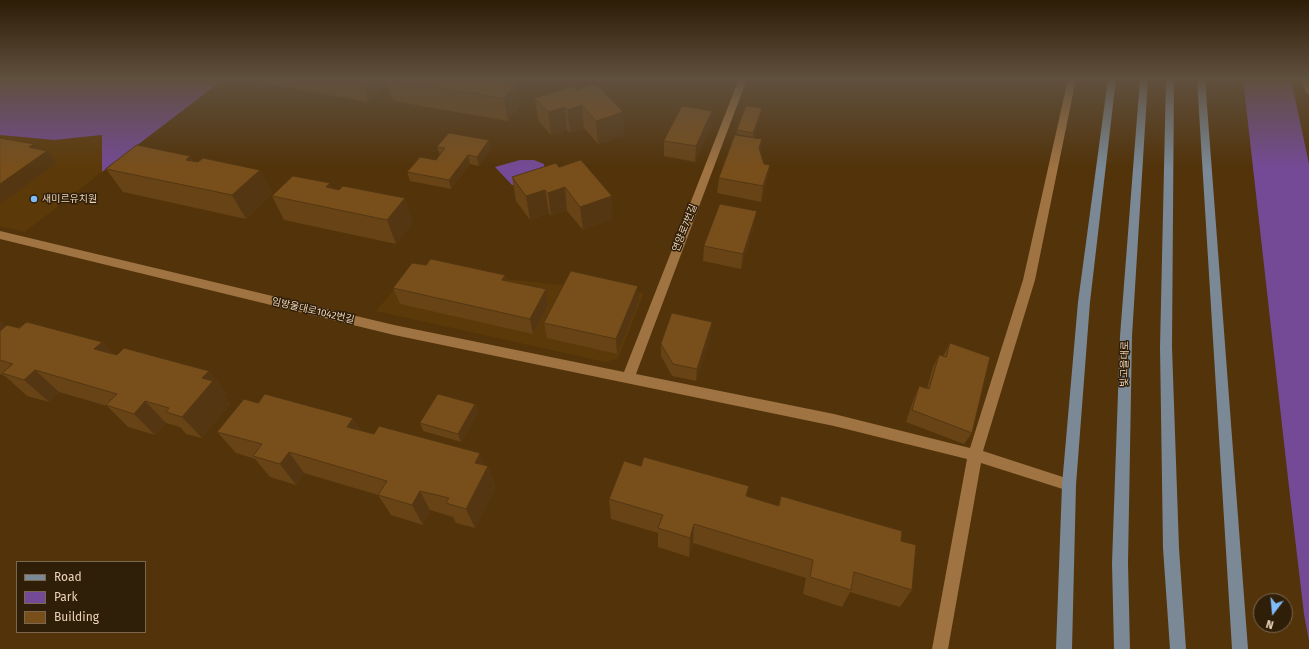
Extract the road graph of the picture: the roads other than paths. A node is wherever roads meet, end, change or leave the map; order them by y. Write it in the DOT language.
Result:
graph roads {
  1 [pos="731,109"];
  2 [pos="1065,109"];
  3 [pos="1108,109"];
  4 [pos="1142,109"];
  5 [pos="1170,109"];
  6 [pos="1203,109"];
  7 [pos="0,235"];
  8 [pos="628,378"];
  9 [pos="974,455"];
  10 [pos="1069,485"];
  11 [pos="940,649"];
  12 [pos="1064,649"];
  13 [pos="1122,649"];
  14 [pos="1178,649"];
  15 [pos="1240,649"];
  1 -- 8 [label="street, 연양로7번길"];
  2 -- 9 [label="street"];
  3 -- 10 [label="main road"];
  4 -- 13 [label="main road, 빛고을대로"];
  5 -- 14 [label="main road"];
  6 -- 15 [label="main road"];
  7 -- 8 [label="street, 임방울대로1042번길"];
  8 -- 9 [label="street, 임방울대로1042번길"];
  9 -- 10 [label="street, 임방울대로1042번길"];
  9 -- 11 [label="street"];
  10 -- 12 [label="main road"];
}
